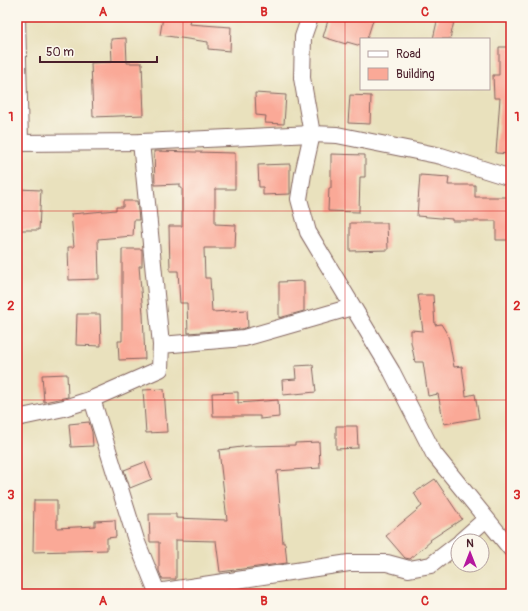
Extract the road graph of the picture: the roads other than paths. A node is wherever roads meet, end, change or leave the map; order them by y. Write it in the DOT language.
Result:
graph roads {
  1 [pos="17,17"];
  2 [pos="310,17"];
  3 [pos="312,134"];
  4 [pos="141,142"];
  5 [pos="19,143"];
  6 [pos="511,178"];
  7 [pos="352,307"];
  8 [pos="161,345"];
  9 [pos="92,399"];
  10 [pos="17,418"];
  11 [pos="486,519"];
  12 [pos="470,533"];
  13 [pos="511,549"];
  14 [pos="450,550"];
  1 -- 5 [label="street"];
  2 -- 3 [label="street"];
  3 -- 4 [label="street"];
  3 -- 6 [label="street"];
  3 -- 7 [label="street"];
  4 -- 5 [label="street"];
  4 -- 8 [label="street"];
  7 -- 8 [label="street"];
  7 -- 11 [label="street"];
  8 -- 9 [label="street"];
  9 -- 10 [label="street"];
  9 -- 14 [label="street"];
  11 -- 12 [label="street"];
  11 -- 13 [label="street"];
}
